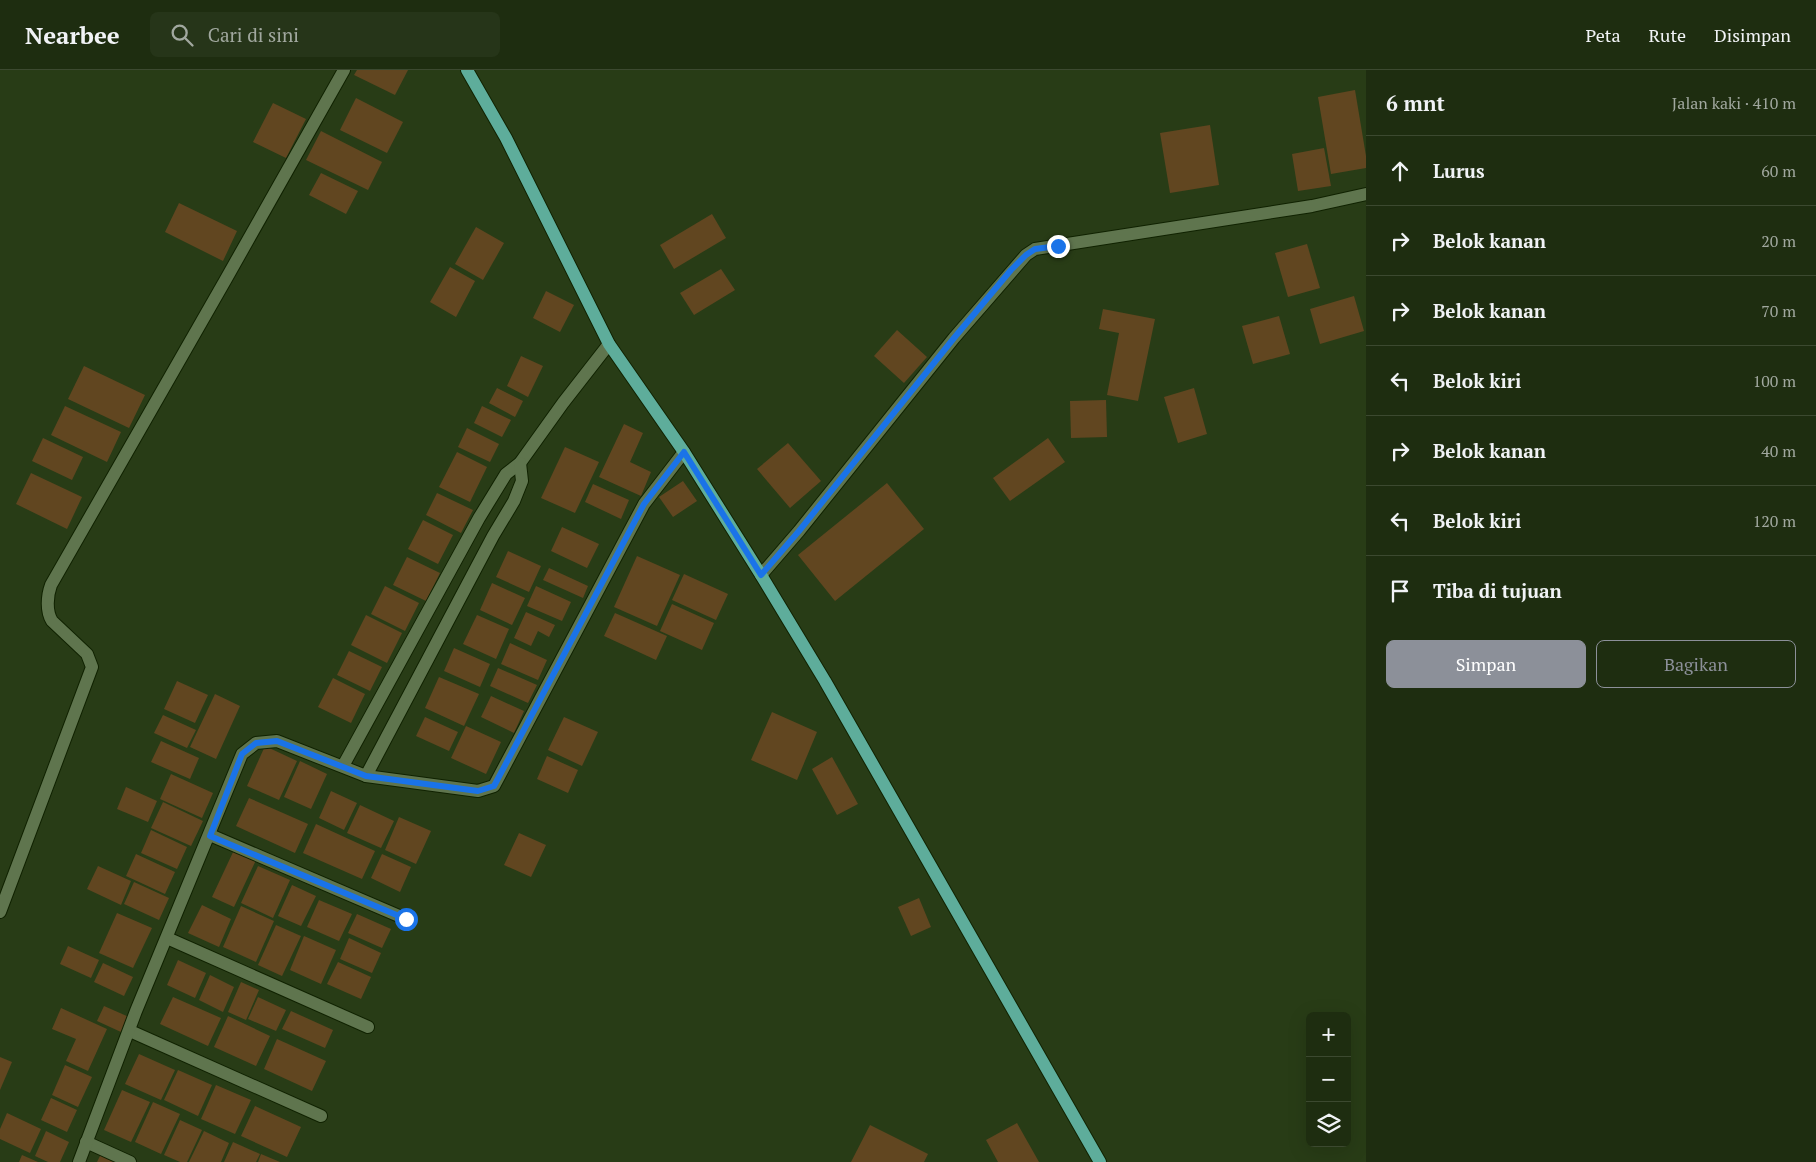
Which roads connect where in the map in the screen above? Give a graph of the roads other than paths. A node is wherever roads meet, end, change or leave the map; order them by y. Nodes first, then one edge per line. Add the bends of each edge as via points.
1 (344, 70) edge
2 (467, 70) edge
3 (1366, 194) edge
4 (610, 344) junction
5 (684, 452) junction
6 (520, 463) junction
7 (761, 575) junction
8 (344, 766) junction
9 (366, 776) junction
10 (210, 836) junction
11 (0, 912) edge
12 (406, 919) dead end
13 (167, 938) junction
14 (368, 1027) dead end
15 (130, 1031) junction
16 (321, 1116) dead end
17 (86, 1142) junction
18 (78, 1162) edge
19 (130, 1162) edge
20 (1100, 1162) edge

1 - 11 street via 50,585 49,616 88,654 92,666
2 - 4 main road via 506,138
3 - 7 street via 1312,206 1035,249 1011,270
4 - 5 main road
4 - 6 street via 562,403
5 - 7 main road
5 - 9 street via 644,504 494,786 478,791
6 - 8 street via 506,474 479,518
6 - 9 street via 522,481 514,501
7 - 20 main road
8 - 9 street
8 - 10 street via 277,741 256,743 242,754
10 - 12 street
10 - 13 street
13 - 14 street
13 - 15 street
15 - 16 street
15 - 17 street
17 - 18 street
17 - 19 street

